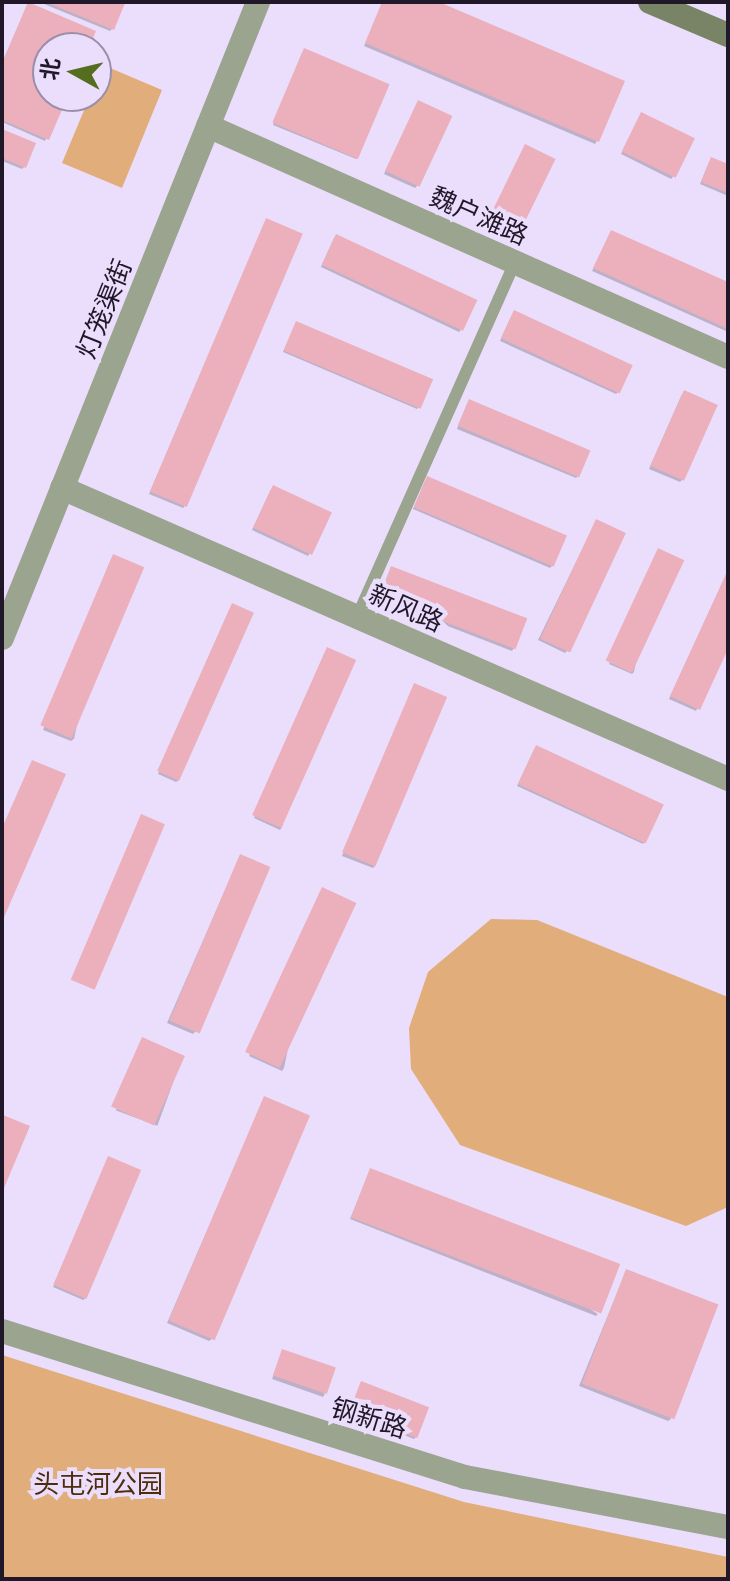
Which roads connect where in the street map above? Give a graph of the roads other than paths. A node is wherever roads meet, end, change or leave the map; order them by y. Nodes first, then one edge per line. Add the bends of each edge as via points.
1 (258, 2) edge
2 (650, 2) edge
3 (728, 35) edge
4 (208, 126) junction
5 (515, 262) junction
6 (728, 357) edge
7 (62, 488) junction
8 (357, 617) junction
9 (2, 638) edge
10 (728, 779) edge
11 (2, 1331) edge
12 (728, 1527) edge

1 - 4 street, 灯笼渠街
2 - 3 street
4 - 5 street, 魏户滩路
4 - 7 street, 灯笼渠街
5 - 6 street, 魏户滩路
5 - 8 lane
7 - 8 street, 新风路
7 - 9 street, 灯笼渠街
8 - 10 street, 新风路
11 - 12 street, 钢新路 via 465,1477

